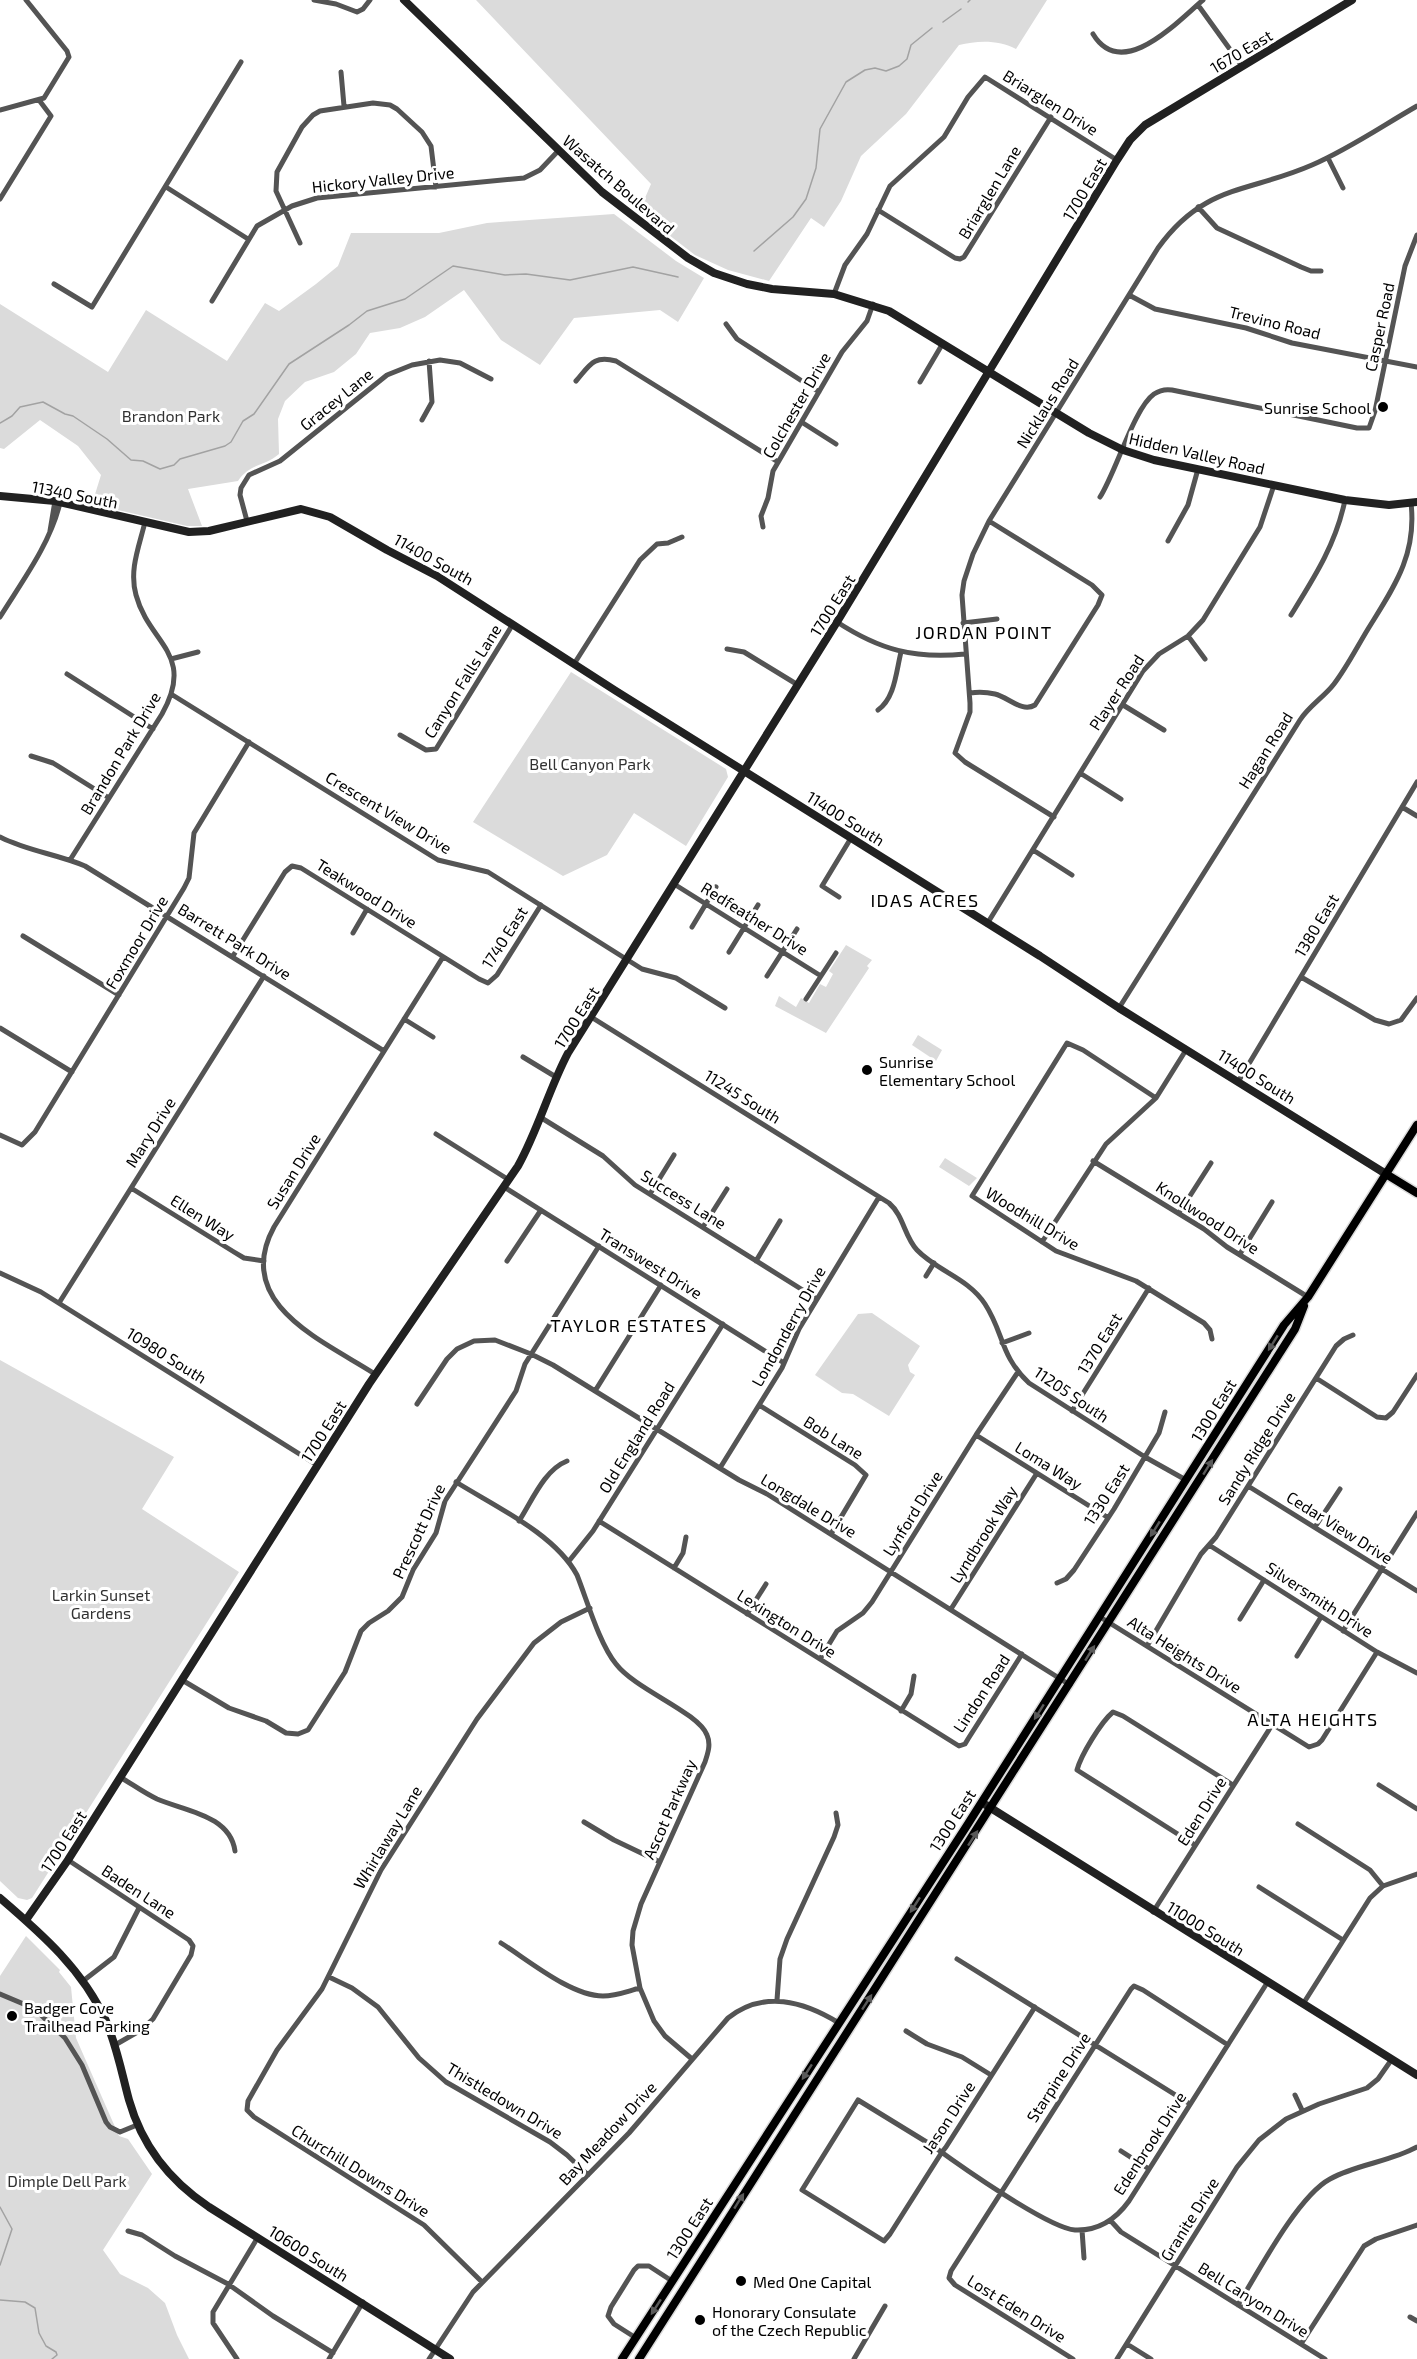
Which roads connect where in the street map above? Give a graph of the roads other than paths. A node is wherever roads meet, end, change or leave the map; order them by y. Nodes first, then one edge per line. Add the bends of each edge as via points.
1 (26, 0) edge
2 (314, 0) edge
3 (370, 0) edge
4 (404, 0) edge
5 (1203, 0) edge
6 (1352, 0) edge
7 (1198, 5) junction
8 (1093, 34) dead end
9 (241, 62) dead end
10 (1242, 66) junction
11 (341, 72) dead end
12 (39, 100) junction
13 (344, 106) junction
14 (1417, 106) edge
15 (0, 110) edge
16 (1051, 117) junction
17 (1145, 125) joint
18 (559, 150) junction
19 (1328, 158) junction
20 (1117, 160) junction
21 (166, 187) junction
22 (436, 187) junction
23 (1343, 188) dead end
24 (0, 199) edge
25 (1198, 207) junction
26 (284, 210) junction
27 (878, 210) junction
28 (1417, 235) edge
29 (248, 239) junction
30 (300, 243) dead end
31 (1322, 271) dead end
32 (54, 284) dead end
33 (834, 294) junction
34 (1129, 295) junction
35 (212, 301) dead end
36 (873, 304) junction
37 (726, 324) dead end
38 (943, 343) junction
39 (429, 361) junction
40 (1385, 361) junction
41 (1417, 367) edge
42 (990, 370) junction
43 (491, 379) dead end
44 (576, 381) dead end
45 (920, 382) dead end
46 (819, 392) junction
47 (1056, 413) junction
48 (422, 420) dead end
49 (802, 423) junction
50 (836, 444) dead end
51 (1123, 450) junction
52 (778, 462) junction
53 (1198, 469) junction
54 (1274, 485) junction
55 (0, 496) edge
56 (1100, 497) dead end
57 (1345, 500) junction
58 (58, 502) junction
59 (1414, 503) edge
60 (248, 521) junction
61 (989, 521) junction
62 (145, 522) junction
63 (763, 527) dead end
64 (682, 537) dead end
65 (1168, 541) dead end
66 (1291, 615) dead end
67 (0, 616) edge
68 (998, 620) dead end
69 (837, 622) junction
70 (963, 623) junction
71 (513, 624) junction
72 (1188, 636) junction
73 (727, 649) dead end
74 (198, 652) dead end
75 (901, 652) junction
76 (965, 654) junction
77 (171, 659) junction
78 (1205, 659) dead end
79 (574, 664) junction
80 (67, 674) dead end
81 (798, 685) junction
82 (970, 693) junction
83 (171, 694) junction
84 (1123, 705) junction
85 (878, 710) dead end
86 (153, 729) junction
87 (1164, 730) dead end
88 (400, 735) dead end
89 (249, 742) junction
90 (31, 756) dead end
91 (744, 770) junction
92 (1080, 773) junction
93 (1417, 782) edge
94 (109, 798) junction
95 (1121, 799) dead end
96 (1402, 807) junction
97 (1417, 816) edge
98 (1054, 817) junction
99 (0, 837) edge
100 (851, 838) junction
101 (1033, 850) junction
102 (70, 860) junction
103 (1071, 875) dead end
104 (674, 884) junction
105 (717, 887) dead end
106 (839, 897) dead end
107 (706, 904) junction
108 (541, 905) junction
109 (758, 905) dead end
110 (367, 909) junction
111 (168, 915) junction
112 (987, 924) junction
113 (692, 927) dead end
114 (744, 928) junction
115 (797, 929) dead end
116 (353, 933) dead end
117 (23, 936) dead end
118 (729, 952) dead end
119 (783, 952) junction
120 (836, 953) dead end
121 (233, 956) junction
122 (443, 957) junction
123 (628, 960) junction
124 (264, 976) junction
125 (767, 976) dead end
126 (821, 976) junction
127 (1301, 976) junction
128 (488, 982) joint
129 (119, 995) junction
130 (1417, 998) edge
131 (806, 999) dead end
132 (724, 1008) dead end
133 (1119, 1008) junction
134 (591, 1017) junction
135 (404, 1019) junction
136 (0, 1028) edge
137 (433, 1037) dead end
138 (1186, 1050) junction
139 (384, 1051) junction
140 (522, 1057) dead end
141 (72, 1072) junction
142 (556, 1077) junction
143 (1238, 1082) junction
144 (1156, 1098) junction
145 (540, 1117) junction
146 (1417, 1125) edge
147 (436, 1134) dead end
148 (0, 1135) edge
149 (674, 1155) dead end
150 (1094, 1161) junction
151 (1211, 1164) dead end
152 (1386, 1174) junction
153 (506, 1184) junction
154 (131, 1188) junction
155 (727, 1188) dead end
156 (1417, 1193) edge
157 (650, 1194) junction
158 (879, 1197) junction
159 (1272, 1202) dead end
160 (541, 1210) junction
161 (1179, 1213) junction
162 (780, 1221) dead end
163 (703, 1227) junction
164 (1042, 1242) junction
165 (599, 1246) junction
166 (1240, 1254) junction
167 (264, 1261) junction
168 (756, 1261) junction
169 (507, 1262) dead end
170 (934, 1263) junction
171 (0, 1273) edge
172 (926, 1276) dead end
173 (661, 1285) junction
174 (1149, 1288) junction
175 (1308, 1297) junction
176 (817, 1299) junction
177 (59, 1303) junction
178 (723, 1324) junction
179 (1029, 1333) dead end
180 (1353, 1335) dead end
181 (1212, 1339) dead end
182 (1002, 1343) junction
183 (531, 1354) junction
184 (784, 1363) junction
185 (1018, 1372) junction
186 (375, 1374) junction
187 (1417, 1375) edge
188 (1316, 1378) junction
189 (595, 1391) junction
190 (417, 1404) dead end
191 (759, 1405) junction
192 (1072, 1411) junction
193 (1165, 1412) dead end
194 (657, 1429) junction
195 (976, 1435) junction
196 (1145, 1457) junction
197 (567, 1461) dead end
198 (317, 1465) junction
199 (720, 1468) junction
200 (1037, 1473) junction
201 (1186, 1480) junction
202 (456, 1482) junction
203 (1248, 1486) junction
204 (1340, 1489) dead end
205 (1417, 1513) edge
206 (1107, 1517) junction
207 (519, 1521) junction
208 (599, 1521) junction
209 (1315, 1527) junction
210 (831, 1534) junction
211 (686, 1537) dead end
212 (1209, 1545) junction
213 (569, 1561) junction
214 (674, 1568) junction
215 (1381, 1569) junction
216 (891, 1572) junction
217 (1264, 1580) junction
218 (1058, 1583) dead end
219 (766, 1584) dead end
220 (1417, 1591) edge
221 (590, 1608) junction
222 (951, 1610) junction
223 (747, 1614) junction
224 (1100, 1617) junction
225 (1321, 1617) junction
226 (1240, 1619) dead end
227 (1109, 1623) junction
228 (1342, 1631) junction
229 (1147, 1646) junction
230 (1377, 1653) junction
231 (1022, 1654) junction
232 (1297, 1656) dead end
233 (820, 1659) junction
234 (1417, 1673) edge
235 (914, 1676) dead end
236 (1060, 1679) junction
237 (182, 1680) junction
238 (1070, 1685) junction
239 (901, 1711) junction
240 (1272, 1725) junction
241 (962, 1746) joint
242 (120, 1777) junction
243 (1233, 1785) junction
244 (1379, 1785) dead end
245 (981, 1803) junction
246 (991, 1809) junction
247 (1417, 1809) edge
248 (836, 1814) dead end
249 (584, 1822) dead end
250 (1299, 1824) dead end
251 (1195, 1845) junction
252 (235, 1851) dead end
253 (68, 1860) junction
254 (660, 1862) junction
255 (1417, 1874) edge
256 (1383, 1886) junction
257 (1259, 1887) dead end
258 (0, 1898) edge
259 (140, 1908) junction
260 (1153, 1912) junction
261 (26, 1920) junction
262 (1343, 1940) junction
263 (501, 1943) dead end
264 (957, 1959) dead end
265 (329, 1977) junction
266 (83, 1981) junction
267 (1267, 1983) junction
268 (640, 1988) junction
269 (0, 1994) edge
270 (777, 2000) junction
271 (1303, 2004) junction
272 (1035, 2007) junction
273 (839, 2023) junction
274 (906, 2031) dead end
275 (1095, 2044) junction
276 (115, 2045) junction
277 (1228, 2045) junction
278 (692, 2059) junction
279 (1392, 2059) junction
280 (991, 2075) junction
281 (1417, 2075) edge
282 (815, 2083) junction
283 (1295, 2095) dead end
284 (1190, 2104) junction
285 (247, 2110) joint
286 (1302, 2110) junction
287 (137, 2125) junction
288 (1417, 2147) edge
289 (1121, 2151) dead end
290 (942, 2152) junction
291 (1149, 2169) junction
292 (588, 2175) junction
293 (1001, 2191) junction
294 (1110, 2220) junction
295 (1417, 2225) edge
296 (1082, 2229) junction
297 (128, 2231) dead end
298 (258, 2237) junction
299 (1084, 2258) dead end
300 (1175, 2266) junction
301 (949, 2278) joint
302 (672, 2281) junction
303 (482, 2282) junction
304 (228, 2284) junction
305 (363, 2302) junction
306 (1238, 2305) junction
307 (885, 2306) dead end
308 (1410, 2317) dead end
309 (1417, 2321) edge
310 (636, 2338) junction
311 (1127, 2344) junction
312 (1301, 2344) junction
313 (435, 2349) junction
314 (333, 2353) junction
315 (237, 2359) edge
316 (329, 2359) edge
317 (429, 2359) edge
318 (450, 2359) edge
319 (622, 2359) edge
320 (639, 2359) edge
321 (854, 2359) edge
322 (1073, 2359) edge
323 (1117, 2359) edge
324 (1151, 2359) edge
325 (1325, 2359) edge

1 - 12 street via 69,57 49,93
2 - 3 street via 357,12
4 - 18 main road, Wasatch Boulevard
5 - 7 street
6 - 10 main road, 1670 East
7 - 8 street via 1158,38 1130,51 1108,50
7 - 10 street
9 - 21 street
10 - 17 main road, 1670 East
11 - 13 street
12 - 15 street
12 - 24 street via 51,116
13 - 22 street via 390,105 404,114 431,146
13 - 26 street via 313,115 280,163 275,182
14 - 19 street, Nicklaus Road
16 - 20 street, Briarglen Drive
16 - 27 street, Briarglen Drive via 985,77 944,137 890,186
16 - 27 street, Briarglen Lane via 964,257 948,254
17 - 20 main road, 1700 East
18 - 22 street, Hickory Valley Drive via 540,170 524,178
18 - 33 main road, Wasatch Boulevard via 616,203 703,267 759,287
19 - 23 street
19 - 25 street, Nicklaus Road via 1226,193
20 - 42 main road, 1700 East
21 - 29 street
21 - 32 street via 92,307
22 - 26 street, Hickory Valley Drive via 317,198
25 - 31 street via 1211,224 1224,232 1311,271
25 - 34 street, Nicklaus Road via 1165,239
26 - 29 street, Hickory Valley Drive via 264,220
26 - 30 street
27 - 33 street, Briarglen Drive via 845,265
28 - 40 street, Casper Road via 1405,266
29 - 35 street, Hickory Valley Drive
33 - 36 main road, Wasatch Boulevard
34 - 40 street, Trevino Road via 1155,309
34 - 47 street, Nicklaus Road
36 - 38 main road, Wasatch Boulevard
36 - 46 street, Colchester Drive via 867,321 842,352
37 - 46 street via 737,339
38 - 42 main road, Wasatch Boulevard
38 - 45 street
39 - 43 street, Gracey Lane via 460,363
39 - 48 street via 432,402
39 - 60 street, Gracey Lane via 387,375 280,461 249,476 240,495
40 - 41 street, Trevino Road
40 - 51 street, Casper Road via 1369,428 1166,389 1156,392 1148,401
42 - 47 main road, Hidden Valley Road
42 - 69 main road, 1700 East
44 - 52 street via 593,361 616,361
46 - 49 street, Colchester Drive
47 - 51 main road, Hidden Valley Road
47 - 61 street, Nicklaus Road
49 - 50 street
49 - 52 street, Colchester Drive
51 - 53 main road, Hidden Valley Road
51 - 56 street
52 - 63 street, Colchester Drive via 761,516
53 - 54 main road, Hidden Valley Road
53 - 65 street via 1188,505
54 - 57 main road, Hidden Valley Road
54 - 72 street, Player Road via 1252,540 1203,620
55 - 58 main road, 11340 South
57 - 59 main road, Hidden Valley Road via 1367,504
57 - 66 street via 1327,557
58 - 62 main road, 11340 South
58 - 67 street via 56,522
59 - 133 street, Hagan Road via 1411,548 1399,580 1335,682 1303,714
60 - 62 main road, 11340 South via 199,532
60 - 71 main road, 11400 South via 301,509 321,513 437,576
61 - 70 street, Nicklaus Road via 964,581
61 - 82 street via 1102,595 1035,705 1023,708 997,694
62 - 77 street, Brandon Park Drive via 134,565 136,595
64 - 79 street via 657,544 640,560
68 - 70 street
69 - 75 street via 873,643
69 - 81 main road, 1700 East
70 - 76 street, Nicklaus Road
71 - 79 main road, 11400 South
71 - 88 street, Canyon Falls Lane via 436,749 426,750
72 - 78 street
72 - 84 street, Player Road via 1150,662
73 - 81 street via 744,652
74 - 77 street
75 - 76 street via 927,656
75 - 85 street via 891,696
76 - 82 street, Nicklaus Road
77 - 83 street, Brandon Park Drive
79 - 91 main road, 11400 South
80 - 86 street
81 - 91 main road, 1700 East
82 - 98 street, Nicklaus Road via 970,712 955,753
83 - 86 street, Brandon Park Drive
83 - 89 street, Crescent View Drive
84 - 87 street
84 - 92 street, Player Road
86 - 94 street, Brandon Park Drive
89 - 108 street, Crescent View Drive via 438,860 488,872
89 - 111 street, Foxmoor Drive via 199,823 191,844 189,878
90 - 94 street via 53,763
91 - 100 main road, 11400 South
91 - 104 main road, 1700 East
92 - 95 street
92 - 98 street, Player Road
93 - 96 street, 1380 East
94 - 102 street, Brandon Park Drive
96 - 97 street
96 - 127 street, 1380 East
98 - 101 street, Player Road
99 - 102 street, Barrett Park Drive
100 - 106 street via 822,886
100 - 112 main road, 11400 South
101 - 103 street
101 - 112 street, Player Road
102 - 111 street, Barrett Park Drive
104 - 107 street, Redfeather Drive
104 - 123 main road, 1700 East
105 - 107 street
107 - 113 street
107 - 114 street, Redfeather Drive
108 - 123 street, Crescent View Drive
108 - 128 street, 1740 East via 497,975
109 - 114 street
110 - 116 street
110 - 121 street, Teakwood Drive via 292,866
110 - 122 street, Teakwood Drive
111 - 121 street, Barrett Park Drive
111 - 129 street, Foxmoor Drive
112 - 133 main road, 11400 South
114 - 118 street
114 - 119 street, Redfeather Drive
115 - 119 street
117 - 129 street
119 - 125 street
119 - 126 street, Redfeather Drive
120 - 126 street
121 - 124 street, Barrett Park Drive
122 - 128 street, Teakwood Drive
122 - 135 street, Susan Drive
123 - 132 street, Crescent View Drive via 642,969 676,978
123 - 134 main road, 1700 East
124 - 139 street, Barrett Park Drive
124 - 154 street, Mary Drive
126 - 131 street
127 - 130 street via 1375,1020 1389,1024 1406,1015
127 - 143 street, 1380 East
129 - 141 street, Foxmoor Drive
133 - 138 main road, 11400 South
134 - 142 main road, 1700 East
134 - 158 street, 11245 South
135 - 137 street
135 - 139 street, Susan Drive
136 - 141 street
138 - 143 main road, 11400 South
138 - 144 street
139 - 167 street, Susan Drive via 274,1227
140 - 142 street
141 - 148 street, Foxmoor Drive via 35,1132 22,1145
142 - 145 main road, 1700 East
143 - 152 main road, 11400 South
144 - 150 street via 1112,1137
144 - 164 street, Woodhill Drive via 1067,1043 972,1196
145 - 153 main road, 1700 East
145 - 157 street, Success Lane via 603,1156
146 - 152 main road, 1300 East
147 - 153 street, Transwest Drive
149 - 157 street
150 - 161 street, Knollwood Drive
150 - 164 street
151 - 161 street
152 - 156 main road, 11400 South
152 - 175 main road, 1300 East
153 - 160 street, Transwest Drive
153 - 186 main road, 1700 East
154 - 167 street, Ellen Way via 234,1252
154 - 177 street, Mary Drive
155 - 163 street
157 - 163 street, Success Lane
158 - 170 street, 11205 South via 899,1214 914,1247
158 - 176 street, Londonderry Drive
159 - 166 street
160 - 165 street, Transwest Drive
160 - 169 street
161 - 166 street, Knollwood Drive
162 - 168 street
163 - 168 street, Success Lane
164 - 174 street, Woodhill Drive via 1065,1256 1127,1276
165 - 173 street, Transwest Drive
165 - 183 street, Prescott Drive
166 - 175 street, Knollwood Drive
167 - 186 street, Susan Drive via 269,1290 281,1311
168 - 176 street, Success Lane
170 - 172 street
170 - 182 street, 11205 South via 978,1294
171 - 177 street, 10980 South
173 - 178 street, Transwest Drive
173 - 189 street
174 - 181 street, Woodhill Drive via 1204,1323
174 - 192 street, 1370 East
175 -> 201 main road, 1300 East via 1284,1325
227 -> 175 main road, 1300 East via 1295,1329
176 - 184 street, Londonderry Drive
177 - 198 street, 10980 South
178 - 184 street, Transwest Drive
178 - 194 street, Old England Road
179 - 182 street
180 - 188 street, Sandy Ridge Drive via 1336,1347
182 - 185 street, 11205 South
183 - 189 street, Longdale Drive
183 - 190 street, Longdale Drive via 495,1340 465,1344 447,1359
183 - 202 street, Prescott Drive via 516,1391
184 - 191 street, Londonderry Drive
185 - 192 street, 11205 South
185 - 195 street, Lynford Drive
186 - 198 main road, 1700 East
187 - 188 street via 1386,1418 1377,1417
188 - 203 street, Sandy Ridge Drive
189 - 194 street, Longdale Drive
191 - 199 street, Londonderry Drive
191 - 210 street, Bob Lane via 866,1475
192 - 196 street, 11205 South
193 - 196 street, 1330 East via 1159,1433
194 - 199 street, Longdale Drive
194 - 208 street, Old England Road
195 - 200 street, Loma Way
195 - 216 street, Lynford Drive
196 - 201 street, 11205 South
196 - 206 street, 1330 East
197 - 207 street via 549,1474
198 - 237 main road, 1700 East
199 - 210 street, Longdale Drive
200 - 206 street, Loma Way
200 - 222 street, Lyndbrook Way
201 -> 224 main road, 1300 East
202 - 207 street, Ascot Parkway
202 - 237 street, Prescott Drive via 441,1508 432,1541 413,1570 402,1597 362,1631 345,1672 308,1730 286,1733 218,1702
203 - 209 street, Cedar View Drive
203 - 212 street, Sandy Ridge Drive
204 - 209 street
205 - 215 street
206 - 218 street, 1330 East via 1074,1570
207 - 213 street, Ascot Parkway
208 - 213 street, Old England Road
208 - 214 street, Lexington Drive
209 - 215 street, Cedar View Drive
210 - 216 street, Longdale Drive
211 - 214 street
212 - 217 street, Silversmith Drive
212 - 229 street, Sandy Ridge Drive
213 - 221 street, Ascot Parkway
214 - 223 street, Lexington Drive
215 - 220 street, Cedar View Drive
215 - 228 street
216 - 222 street, Longdale Drive
216 - 233 street, Lynford Drive via 868,1608 837,1631
217 - 225 street, Silversmith Drive
217 - 226 street
219 - 223 street
221 - 254 street, Ascot Parkway via 621,1671 694,1719 708,1735 705,1762
221 - 265 street, Whirlaway Lane via 561,1622 534,1643 477,1719 381,1870
222 - 231 street, Longdale Drive
223 - 233 street, Lexington Drive
224 - 227 street, Alta Heights Drive
224 - 236 main road, 1300 East
225 - 228 street, Silversmith Drive
225 - 232 street
227 - 229 street, Alta Heights Drive
238 -> 227 main road, 1300 East
228 - 230 street, Silversmith Drive
229 - 240 street, Alta Heights Drive
230 - 234 street, Silversmith Drive
230 - 240 street, Alta Heights Drive via 1318,1744 1309,1747
231 - 236 street, Longdale Drive
231 - 241 street, Lindon Road
233 - 239 street, Lexington Drive
235 - 239 street via 911,1694
236 - 238 street, Longdale Drive
236 -> 245 main road, 1300 East
237 - 242 main road, 1700 East
238 - 246 main road, 1300 East
239 - 241 street, Lexington Drive
240 - 243 street, Eden Drive
242 - 252 street via 158,1799 216,1823 229,1834
242 - 253 main road, 1700 East
243 - 251 street, Eden Drive
243 - 251 street via 1113,1713 1081,1760 1077,1770
244 - 247 street
245 - 246 main road, 11000 South
245 -> 273 main road, 1300 East
246 - 260 main road, 11000 South
282 -> 246 main road, 1300 East
248 - 270 street via 834,1837 780,1959
249 - 254 street
250 - 256 street via 1370,1870
251 - 260 street, Eden Drive
253 - 259 street, Baden Lane
253 - 261 main road, 1700 East
254 - 268 street, Ascot Parkway via 633,1930 633,1960
255 - 256 street
256 - 262 street via 1370,1898
257 - 262 street
258 - 261 main road, 10600 South
259 - 266 street via 114,1957
259 - 276 street, Baden Lane via 193,1946 153,2019
260 - 267 main road, 11000 South
261 - 266 main road, 10600 South
262 - 271 street
263 - 268 street via 588,1994 603,1996
264 - 272 street
265 - 285 street, Whirlaway Lane via 277,2050 253,2090
265 - 292 street, Thistledown Drive via 378,2007 419,2058 446,2082 550,2142
266 - 276 main road, 10600 South
267 - 271 main road, 11000 South
267 - 277 street, Edenbrook Drive
268 - 278 street, Ascot Parkway via 654,2021
269 - 287 street via 26,2005 65,2038 110,2127 120,2132
270 - 273 street, Bay Meadow Drive via 812,2008
270 - 278 street, Bay Meadow Drive via 736,2011
271 - 279 main road, 11000 South
272 - 275 street
272 - 280 street, Jason Drive
273 - 282 main road via 842,2032
273 -> 302 main road, 1300 East
274 - 280 street
275 - 277 street, Starpine Drive via 1134,1986
275 - 284 street
275 - 293 street, Starpine Drive
276 - 287 main road, 10600 South
277 - 284 street, Edenbrook Drive
278 - 292 street, Bay Meadow Drive
279 - 281 main road, 11000 South
279 - 286 street, Granite Drive via 1367,2088
280 - 290 street, Jason Drive
320 -> 282 main road, 1300 East
283 - 286 street
284 - 291 street, Edenbrook Drive
285 - 303 street, Churchill Downs Drive via 263,2124 424,2225
286 - 300 street, Granite Drive via 1272,2129 1247,2153
287 - 298 main road, 10600 South via 172,2178 197,2200
288 - 306 street via 1340,2174 1317,2187 1300,2206
289 - 291 street
290 - 290 street, Jason Drive via 884,2241 802,2190 858,2100
290 - 293 street
291 - 294 street, Edenbrook Drive via 1124,2208
292 - 303 street, Bay Meadow Drive
293 - 296 street via 1057,2225
293 - 301 street, Starpine Drive
294 - 296 street, Edenbrook Drive via 1092,2229
294 - 300 street, Bell Canyon Drive via 1121,2232
295 - 312 street via 1364,2246
296 - 299 street
297 - 304 street via 142,2235
298 - 304 street
298 - 305 main road, 10600 South
300 - 306 street, Bell Canyon Drive
300 - 311 street, Granite Drive
301 - 322 street, Lost Eden Drive
302 -> 310 main road, 1300 East
302 - 310 street via 649,2266 638,2266 611,2307 610,2321
303 - 313 street, Bay Meadow Drive
304 - 314 street
304 - 315 street via 213,2316
305 - 313 main road, 10600 South
305 - 314 street
306 - 312 street, Bell Canyon Drive
307 - 321 street
308 - 309 street
310 - 319 main road, 1300 East
311 - 323 street, Granite Drive
311 - 324 street
312 - 325 street, Bell Canyon Drive
313 - 317 street, Bay Meadow Drive
313 - 318 main road, 10600 South
314 - 316 street

